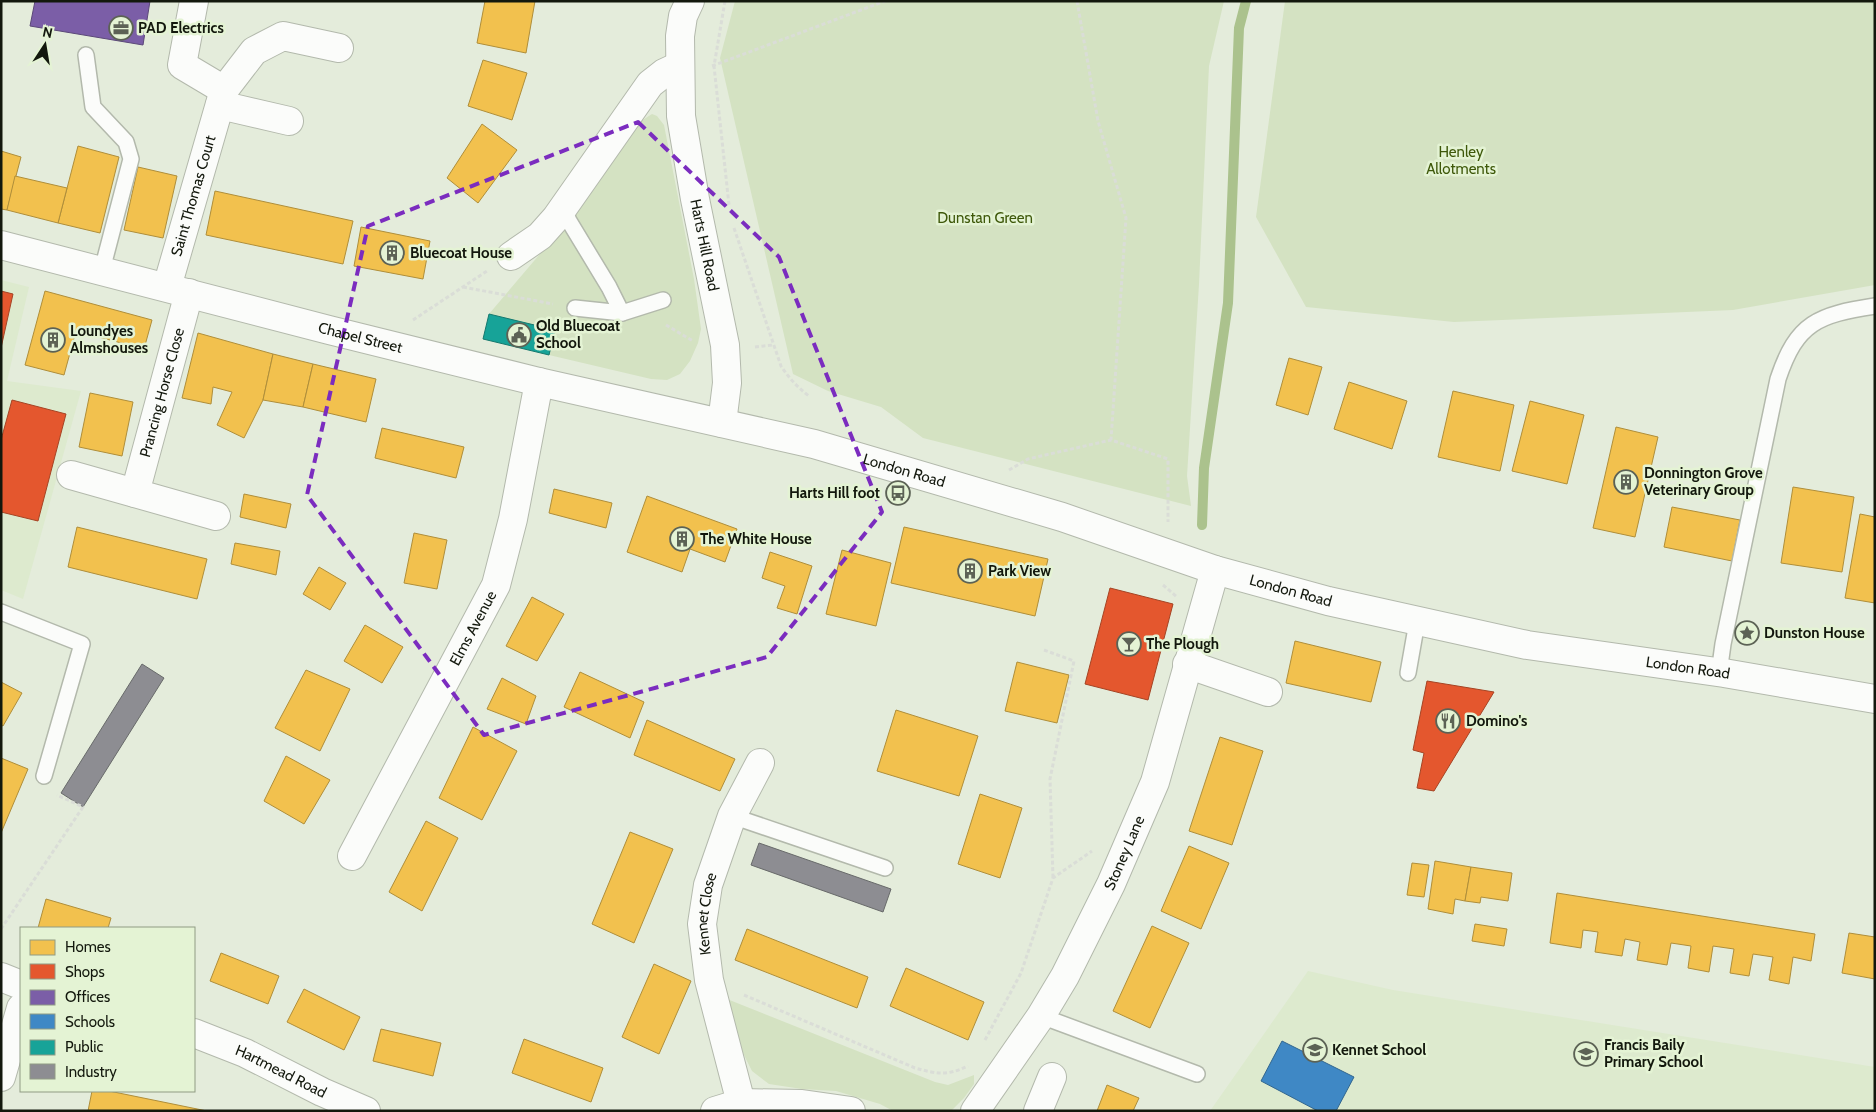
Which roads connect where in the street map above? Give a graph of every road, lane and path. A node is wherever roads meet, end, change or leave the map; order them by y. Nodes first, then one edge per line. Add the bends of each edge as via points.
1 (194, 1) edge
2 (690, 1) edge
3 (725, 1) edge
4 (885, 1) edge
5 (1077, 1) edge
6 (339, 48) dead end
7 (86, 54) dead end
8 (679, 66) junction
9 (714, 66) junction
10 (222, 98) junction
11 (289, 122) dead end
12 (564, 207) junction
13 (730, 210) dead end
14 (731, 219) dead end
15 (1, 245) edge
16 (511, 256) joint
17 (102, 270) junction
18 (463, 287) junction
19 (178, 290) junction
20 (663, 300) dead end
21 (1875, 306) edge
22 (642, 307) junction
23 (575, 308) joint
24 (622, 313) junction
25 (695, 342) dead end
26 (773, 344) junction
27 (402, 347) junction
28 (755, 347) dead end
29 (539, 382) junction
30 (809, 396) dead end
31 (722, 423) junction
32 (1111, 440) junction
33 (1004, 473) dead end
34 (71, 476) dead end
35 (135, 493) junction
36 (216, 516) dead end
37 (1168, 523) dead end
38 (1215, 570) junction
39 (1, 612) edge
40 (1417, 622) junction
41 (1044, 650) dead end
42 (1187, 664) junction
43 (1408, 673) dead end
44 (1720, 673) junction
45 (1268, 692) dead end
46 (1875, 699) edge
47 (760, 762) dead end
48 (44, 776) joint
49 (732, 816) junction
50 (1096, 849) dead end
51 (352, 856) dead end
52 (885, 868) dead end
53 (1053, 878) junction
54 (1, 928) edge
55 (1, 977) edge
56 (709, 980) junction
57 (20, 984) edge
58 (20, 1011) edge
59 (1041, 1016) junction
60 (195, 1033) edge
61 (981, 1047) dead end
62 (972, 1064) dead end
63 (1198, 1074) dead end
64 (1, 1077) edge
65 (1052, 1077) dead end
66 (741, 1103) junction
67 (366, 1111) edge
68 (715, 1111) edge
69 (852, 1111) edge
70 (975, 1111) edge
71 (1038, 1111) edge

1 - 10 street via 182,65
2 - 8 street, Harts Hill Road via 683,16
3 - 9 path
4 - 9 path
5 - 32 path via 1098,121 1126,218
6 - 10 street, Saint Thomas Court via 283,36 254,51
7 - 17 lane via 93,107 126,142 131,159
8 - 9 path
8 - 12 street via 650,84
8 - 31 street, Harts Hill Road via 681,116 725,344 727,383
9 - 13 path
10 - 11 street
10 - 19 street, Saint Thomas Court
12 - 16 street via 540,236
12 - 24 lane via 568,221
14 - 26 path
15 - 17 street, Chapel Street
16 - 18 path
17 - 19 street, Chapel Street
18 - 23 path
18 - 27 path via 408,324
19 - 27 street, Chapel Street
19 - 35 street, Prancing Horse Close
20 - 22 lane
21 - 44 lane via 1823,317 1796,339 1785,356 1725,635
22 - 24 lane
22 - 25 path via 657,320
23 - 24 lane
26 - 28 path
26 - 30 path via 789,379
27 - 29 street, Chapel Street
29 - 31 street, Chapel Street
29 - 51 street, Elms Avenue via 496,585
31 - 38 street, London Road via 814,444 1062,516
32 - 33 path via 1028,458
32 - 37 path via 1168,459
34 - 35 street
35 - 36 street
38 - 40 street, London Road
38 - 42 street, Stoney Lane
39 - 48 lane via 82,644
40 - 43 lane
40 - 44 street, London Road via 1527,645
41 - 53 path via 1074,661 1050,779
42 - 45 street
42 - 59 street, Stoney Lane via 1155,782 1111,884
44 - 46 street, London Road
47 - 49 street, Kennet Close
48 - 54 path via 58,795 83,807
49 - 52 lane
49 - 56 street, Kennet Close via 708,885 702,924
50 - 53 path
53 - 61 path via 1021,973
55 - 57 street
56 - 62 path via 915,1068 936,1074 954,1073
56 - 66 street, Kennet Close
58 - 64 street
59 - 63 lane
59 - 70 street, Stoney Lane
60 - 67 street, Hartmead Road via 245,1053
65 - 71 street
66 - 68 street
66 - 69 street via 802,1104

